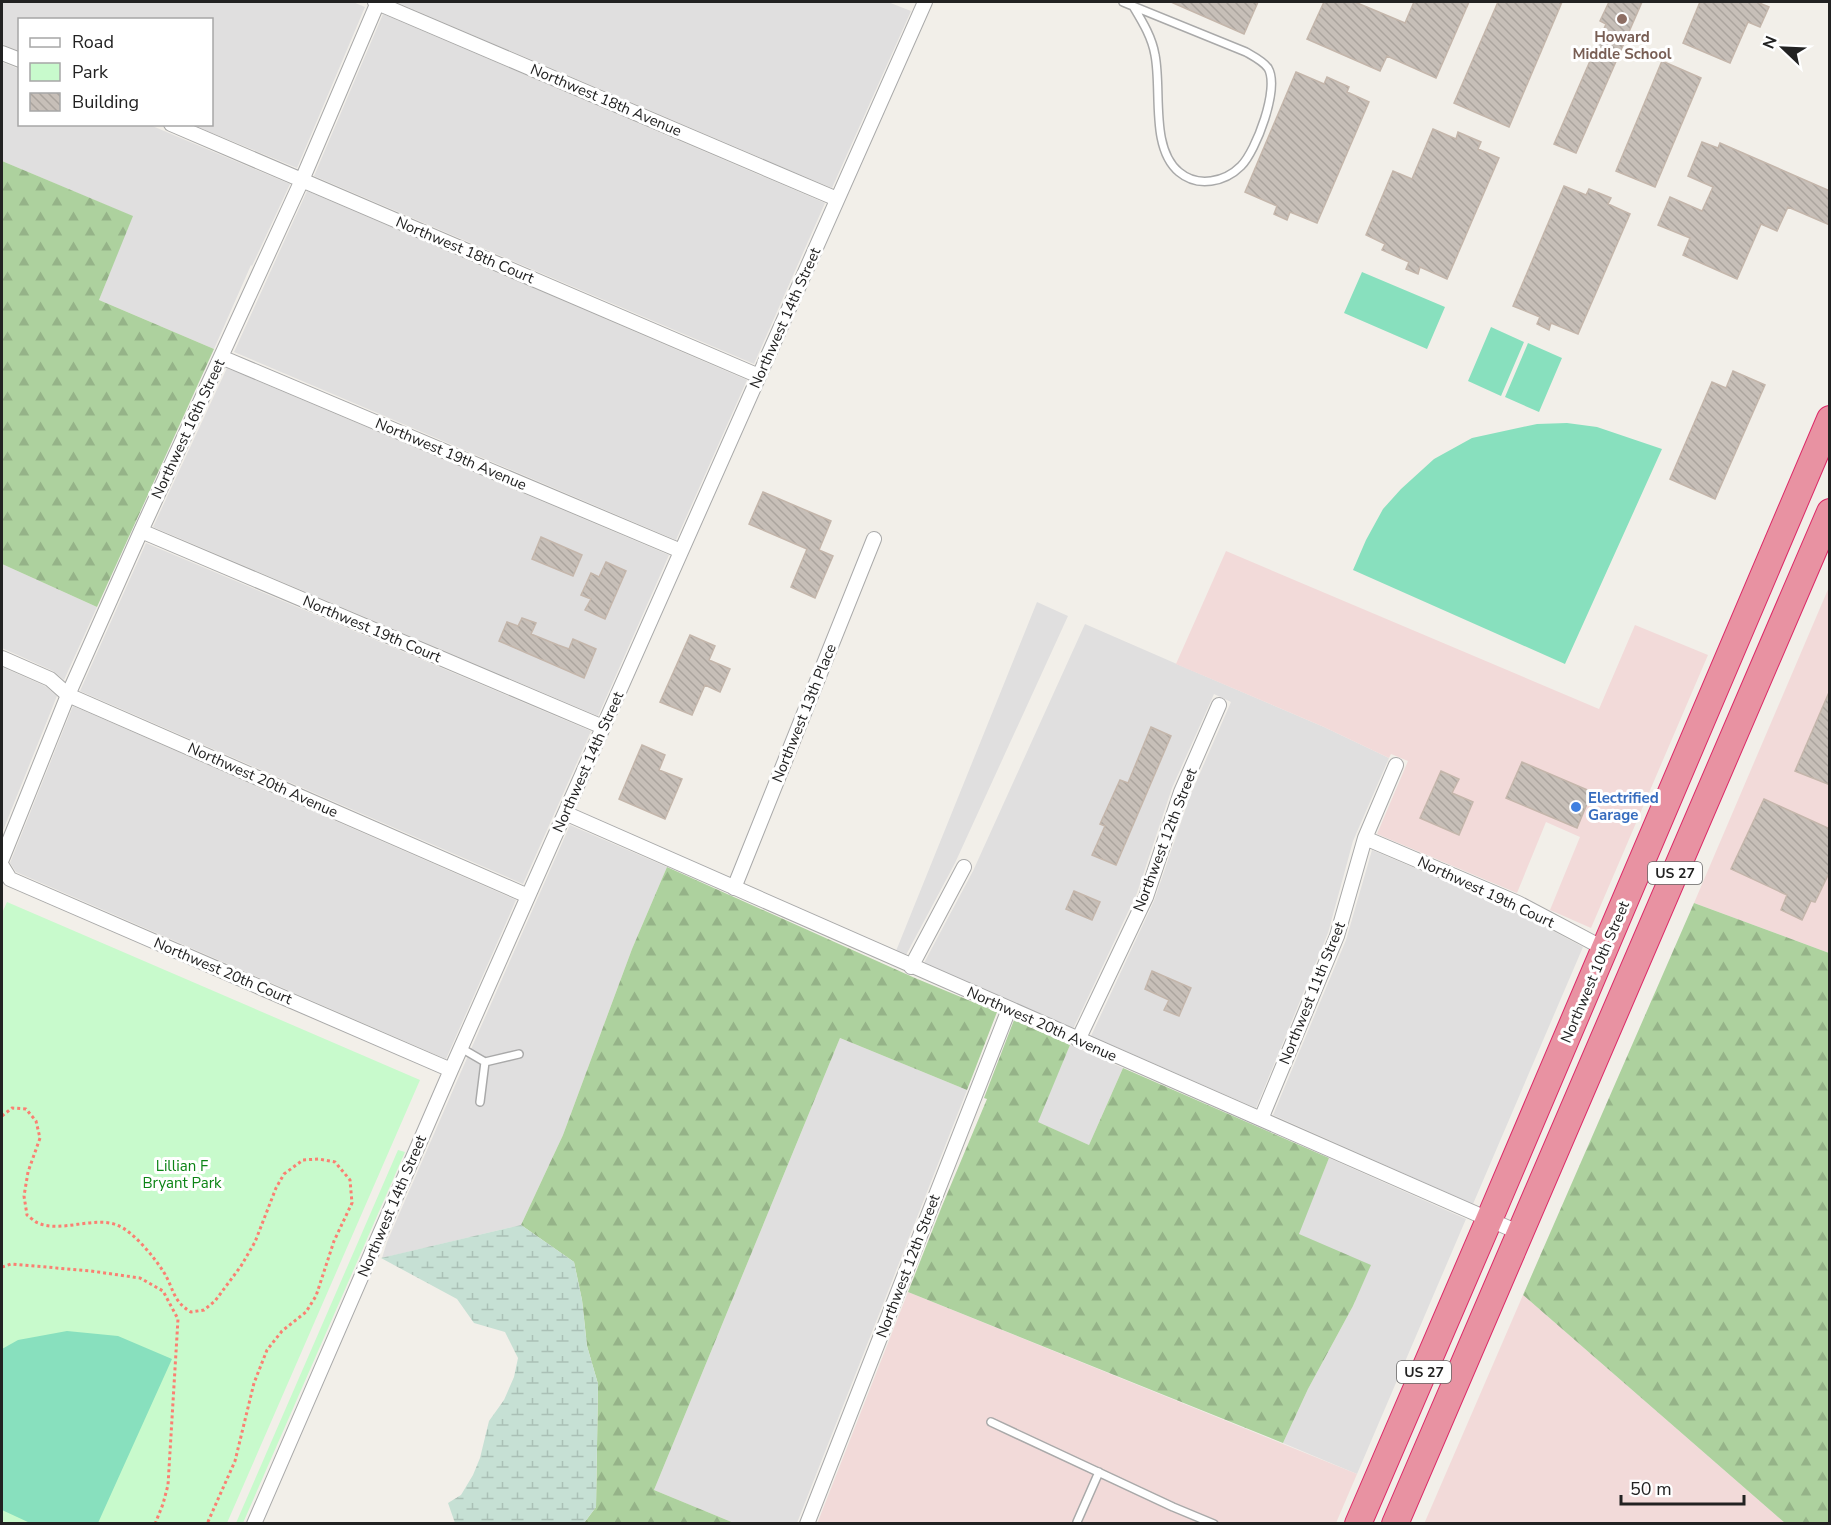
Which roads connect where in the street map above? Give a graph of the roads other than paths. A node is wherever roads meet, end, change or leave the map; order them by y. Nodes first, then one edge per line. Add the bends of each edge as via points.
1 (377, 2) edge
2 (1123, 2) edge
3 (919, 3) edge
4 (1132, 6) junction
5 (2, 53) edge
6 (18, 59) edge
7 (176, 126) edge
8 (302, 180) junction
9 (837, 200) junction
10 (221, 357) junction
11 (759, 376) junction
12 (1829, 421) edge
13 (1830, 512) edge
14 (141, 531) junction
15 (874, 539) dead end
16 (681, 552) junction
17 (2, 658) edge
18 (68, 695) junction
19 (1219, 705) dead end
20 (603, 727) junction
21 (1396, 765) dead end
22 (565, 813) junction
23 (1365, 838) junction
24 (2, 859) edge
25 (1641, 865) junction
26 (2, 866) edge
27 (964, 867) dead end
28 (1672, 878) junction
29 (734, 888) junction
30 (528, 896) junction
31 (1605, 950) junction
32 (911, 966) junction
33 (1009, 1009) junction
34 (1078, 1040) junction
35 (461, 1048) junction
36 (519, 1054) dead end
37 (485, 1062) junction
38 (451, 1070) junction
39 (480, 1102) dead end
40 (1261, 1119) junction
41 (1490, 1220) junction
42 (1520, 1233) junction
43 (991, 1422) dead end
44 (1099, 1472) junction
45 (1077, 1522) edge
46 (254, 1524) edge
47 (807, 1524) edge
48 (1214, 1524) edge
49 (1358, 1524) edge
50 (1395, 1524) edge

1 - 8 street, Northwest 16th Street
1 - 9 street, Northwest 18th Avenue
2 - 4 lane
3 - 9 street, Northwest 14th Street
4 - 4 lane via 1155,53 1160,131 1169,161 1190,179 1203,182 1229,176 1250,153 1269,107 1272,92 1268,69 1246,52
5 - 6 street
7 - 8 street, Northwest 18th Court
8 - 10 street, Northwest 16th Street
8 - 11 street, Northwest 18th Court
9 - 11 street, Northwest 14th Street
10 - 14 street, Northwest 16th Street
10 - 16 street, Northwest 19th Avenue
11 - 16 street, Northwest 14th Street
12 - 25 highway, Northwest 10th Street / US 27
13 - 28 highway, US 27
14 - 18 street, Northwest 16th Street
14 - 20 street, Northwest 19th Court
15 - 29 street, Northwest 13th Place
16 - 20 street, Northwest 14th Street
17 - 18 street, Northwest 20th Avenue via 50,679
18 - 24 street, Northwest 16th Street
18 - 30 street, Northwest 20th Avenue
19 - 34 street, Northwest 12th Street via 1181,792 1146,897
20 - 22 street, Northwest 14th Street
21 - 23 street, Northwest 11th Street
22 - 29 street, Northwest 20th Avenue
22 - 30 street, Northwest 14th Street
23 - 31 street, Northwest 19th Court via 1518,903
23 - 40 street, Northwest 11th Street via 1337,936
25 - 28 highway
25 - 31 highway, Northwest 10th Street / US 27
26 - 38 street, Northwest 20th Court via 10,879
27 - 32 street
28 - 42 highway, US 27
29 - 32 street, Northwest 20th Avenue
30 - 35 street, Northwest 14th Street
31 - 41 highway, Northwest 10th Street / US 27
32 - 33 street, Northwest 20th Avenue
33 - 34 street, Northwest 20th Avenue
33 - 47 street, Northwest 12th Street
34 - 40 street, Northwest 20th Avenue
35 - 37 lane
35 - 38 street, Northwest 14th Street
36 - 37 lane
37 - 39 lane
38 - 46 street, Northwest 14th Street
40 - 41 street, Northwest 20th Avenue
41 - 42 street, Northwest 20th Avenue
41 - 49 highway, Northwest 10th Street / US 27
42 - 50 highway, US 27
43 - 44 lane
44 - 45 lane
44 - 48 lane

